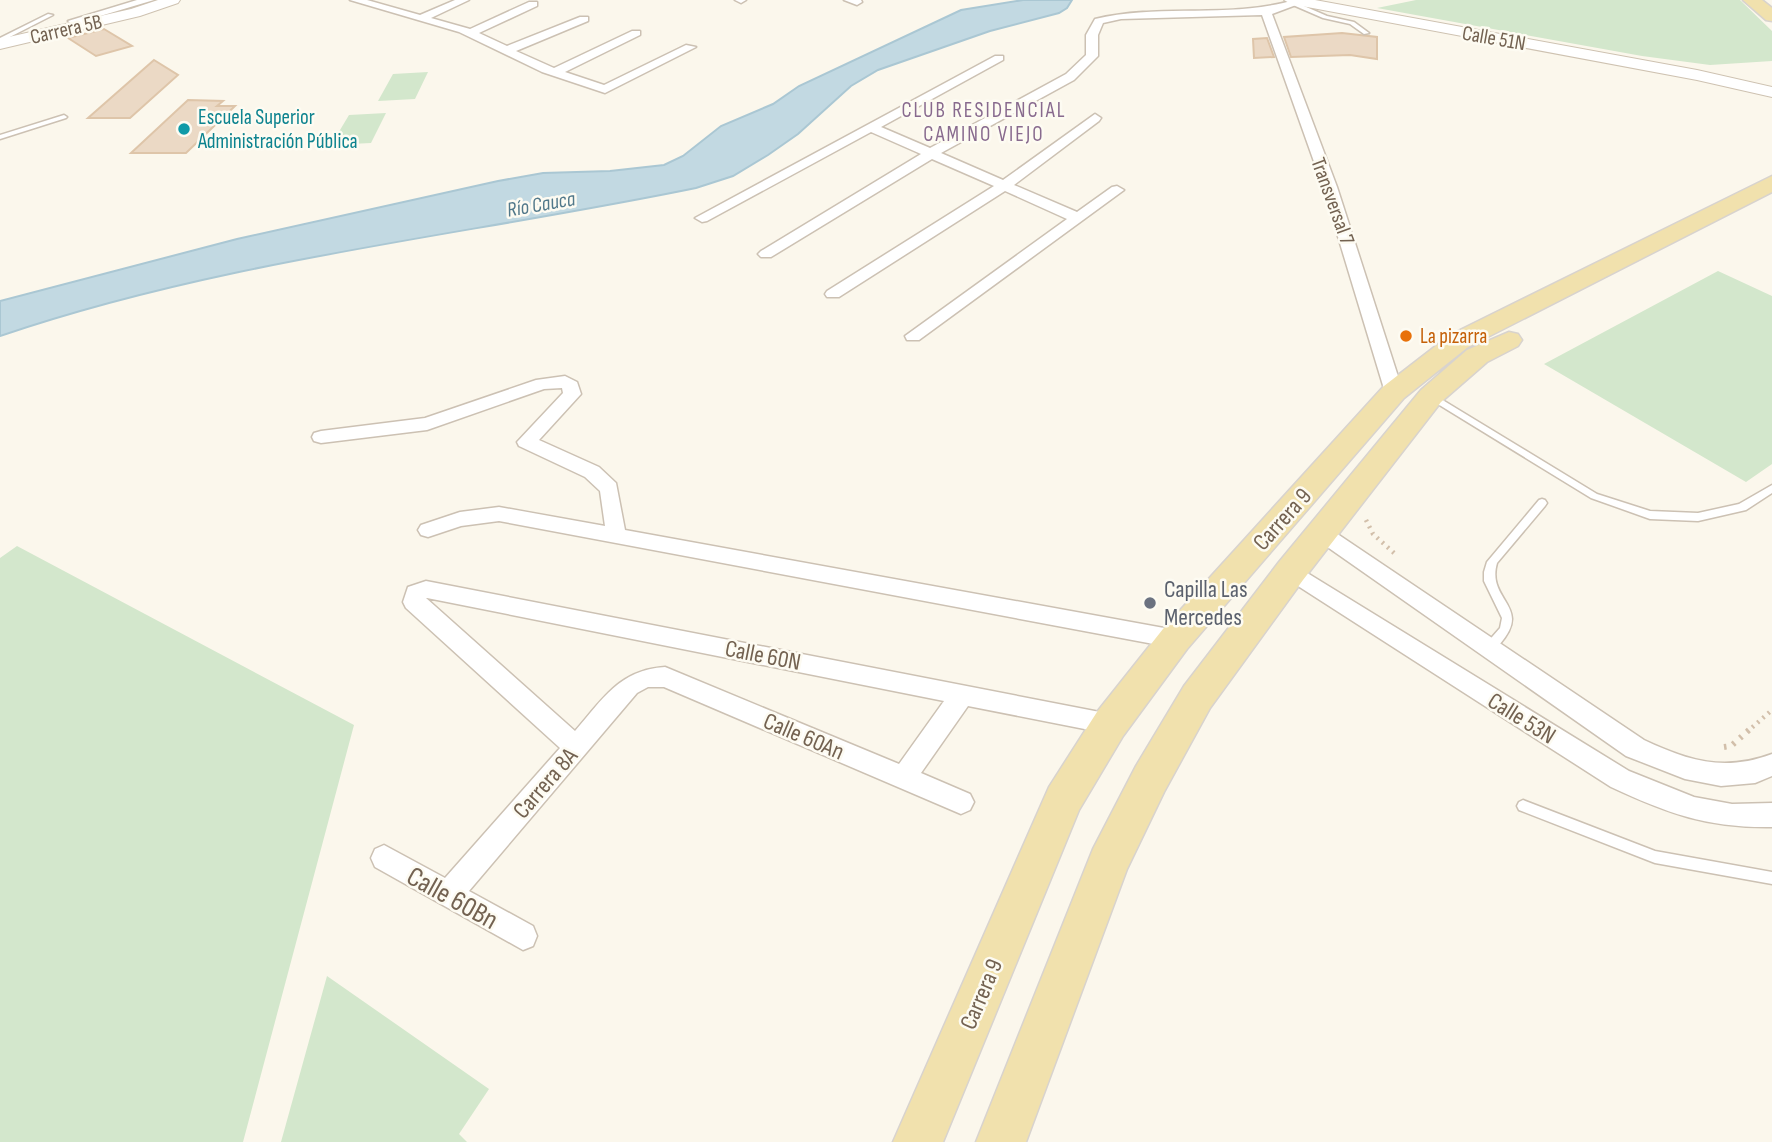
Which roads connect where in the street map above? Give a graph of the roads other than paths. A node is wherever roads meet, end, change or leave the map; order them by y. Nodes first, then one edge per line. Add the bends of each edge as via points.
1 (149, 0) edge
2 (173, 0) edge
3 (355, 0) edge
4 (464, 0) edge
5 (1751, 0) edge
6 (1295, 2) edge
7 (533, 4) dead end
8 (1270, 6) edge
9 (50, 15) dead end
10 (1772, 16) edge
11 (421, 18) junction
12 (584, 19) dead end
13 (78, 27) junction
14 (470, 33) junction
15 (636, 33) dead end
16 (1366, 33) dead end
17 (0, 42) edge
18 (690, 47) dead end
19 (506, 51) junction
20 (999, 58) dead end
21 (555, 72) junction
22 (1697, 75) junction
23 (1772, 80) edge
24 (1772, 92) edge
25 (64, 117) dead end
26 (1095, 118) dead end
27 (873, 128) junction
28 (0, 137) edge
29 (930, 154) junction
30 (1772, 183) edge
31 (1005, 185) junction
32 (1117, 190) dead end
33 (1772, 202) edge
34 (702, 218) dead end
35 (1078, 218) junction
36 (766, 254) dead end
37 (833, 294) dead end
38 (913, 336) dead end
39 (1412, 394) junction
40 (321, 437) dead end
41 (1772, 488) edge
42 (1542, 503) dead end
43 (428, 530) dead end
44 (615, 534) junction
45 (1323, 534) junction
46 (1291, 570) junction
47 (1175, 639) junction
48 (1489, 648) junction
49 (646, 678) joint
50 (963, 694) junction
51 (1110, 724) junction
52 (576, 747) junction
53 (1772, 765) edge
54 (903, 778) junction
55 (961, 802) dead end
56 (1524, 806) dead end
57 (1763, 816) edge
58 (1772, 835) edge
59 (384, 858) dead end
60 (1772, 878) edge
61 (449, 894) junction
62 (523, 936) dead end
63 (918, 1142) edge
64 (1001, 1142) edge

1 - 13 street via 73,21
2 - 13 main road, Carrera 5B
3 - 11 street
4 - 11 street
5 - 10 main road
6 - 8 street
6 - 16 lane via 1325,17 1352,23
6 - 22 main road, Calle 51N
7 - 14 street
8 - 29 street via 1099,21 1092,35 1092,56 1070,77
8 - 39 street, Transversal 7 via 1330,187
9 - 17 lane
11 - 14 street
12 - 19 street
13 - 17 main road, Carrera 5B
14 - 19 street
15 - 21 street
18 - 21 street via 605,89
19 - 21 street
20 - 27 street
22 - 23 main road, Calle 51N
22 - 24 main road, Calle 51N
25 - 28 lane
26 - 31 street
27 - 29 street
27 - 34 street
29 - 31 street
29 - 36 street
30 - 39 main road, Carrera 9 via 1459,341
31 - 35 street
31 - 37 street
32 - 35 street
33 - 39 main road, Carrera 9
35 - 38 street
39 - 41 lane via 1594,496 1650,515 1709,515 1742,507
39 - 45 main road, Carrera 9
39 - 47 main road, Carrera 9
40 - 44 street via 427,424 542,384 565,382 572,394 526,442 592,472 609,488
42 - 48 lane via 1487,573 1508,620
43 - 44 street via 460,519 499,514
44 - 47 street
45 - 46 main road, Carrera 9
45 - 48 street, Calle 53N
46 - 57 street, Calle 53N via 1626,783 1694,809
46 - 64 main road, Carrera 9 via 1197,697 1150,779 1108,863
47 - 51 main road, Carrera 9
48 - 53 street, Calle 53N via 1635,748 1677,767 1718,775 1760,772
49 - 52 street, Carrera 8A via 629,686
49 - 54 street, Calle 60An via 665,677
50 - 51 street, Calle 60N
50 - 52 street, Calle 60N via 426,589 416,593 414,602
50 - 54 street
51 - 63 main road, Carrera 9 via 1063,800
52 - 61 street, Carrera 8A
54 - 55 street, Calle 60An
56 - 60 lane via 1655,857
57 - 58 street
59 - 61 street, Calle 60Bn
61 - 62 street, Calle 60Bn

